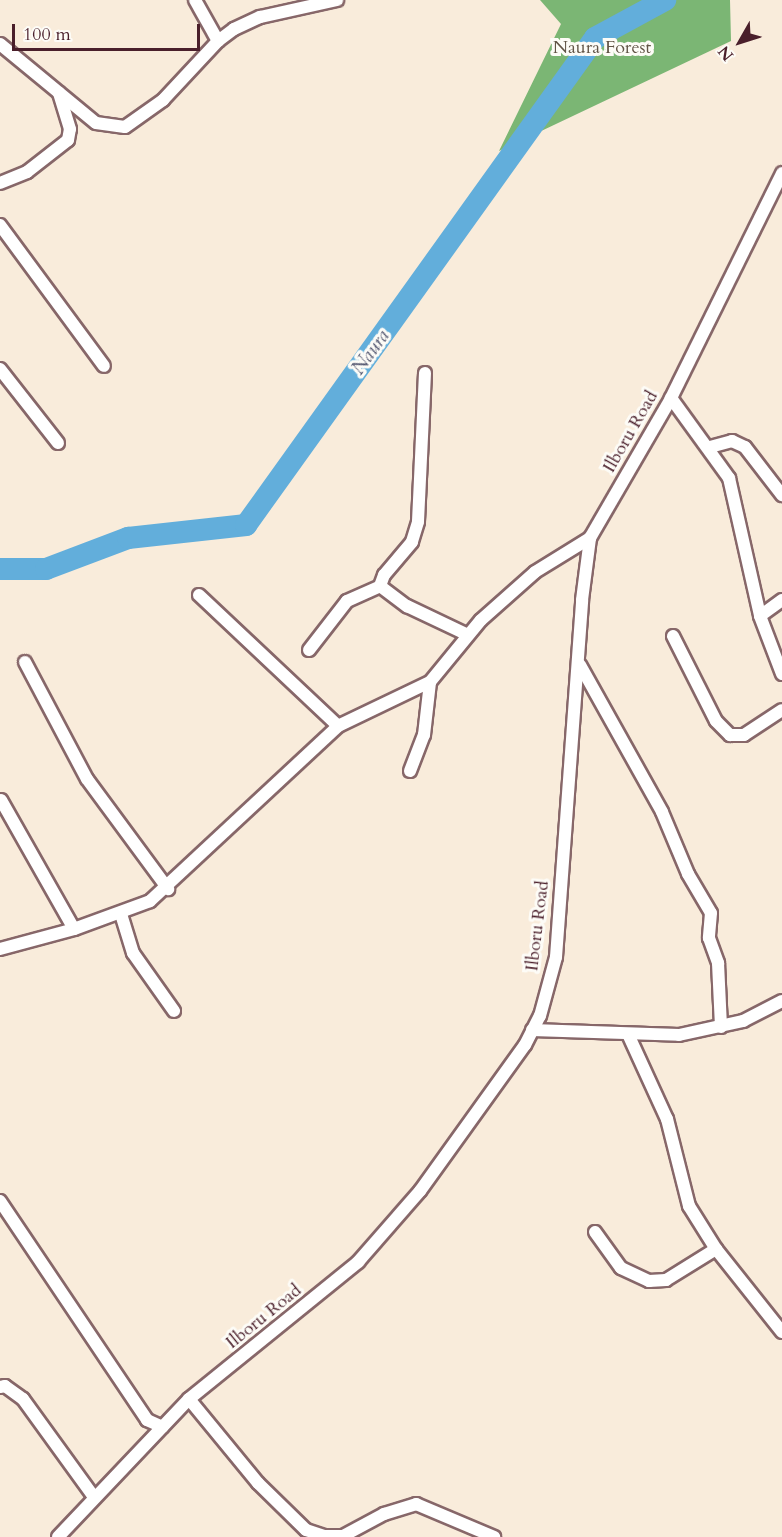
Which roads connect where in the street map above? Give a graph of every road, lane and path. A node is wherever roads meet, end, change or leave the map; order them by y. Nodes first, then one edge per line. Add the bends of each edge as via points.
1 (195, 0) edge
2 (337, 0) edge
3 (218, 40) junction
4 (0, 44) edge
5 (58, 93) junction
6 (782, 173) edge
7 (0, 183) edge
8 (0, 225) edge
9 (104, 366) dead end
10 (0, 369) edge
11 (425, 373) dead end
12 (672, 398) junction
13 (58, 443) dead end
14 (710, 447) junction
15 (782, 495) edge
16 (590, 538) junction
17 (380, 586) junction
18 (199, 595) dead end
19 (782, 600) edge
20 (760, 616) junction
21 (466, 634) junction
22 (673, 636) dead end
23 (309, 650) dead end
24 (25, 662) dead end
25 (580, 665) junction
26 (782, 674) edge
27 (430, 682) junction
28 (782, 710) edge
29 (338, 726) junction
30 (410, 771) dead end
31 (1, 800) edge
32 (168, 889) junction
33 (121, 914) junction
34 (74, 929) junction
35 (0, 950) edge
36 (782, 1001) edge
37 (174, 1011) dead end
38 (721, 1027) junction
39 (532, 1030) junction
40 (628, 1034) junction
41 (0, 1202) edge
42 (595, 1232) dead end
43 (716, 1249) junction
44 (782, 1332) edge
45 (0, 1387) edge
46 (189, 1400) junction
47 (163, 1427) junction
48 (94, 1497) junction
49 (58, 1537) edge
50 (494, 1537) edge

1 - 3 street
2 - 3 street via 260,18
3 - 5 street via 163,99 125,127 96,123
4 - 5 street
5 - 7 street via 70,129 68,140 27,172
6 - 12 street, Ilboru Road
8 - 9 street
10 - 13 street
11 - 17 street via 417,522 412,542 384,575
12 - 14 street
12 - 16 street, Ilboru Road
14 - 15 street via 732,441 745,447
14 - 20 street via 729,478 737,501
16 - 21 street via 535,572
16 - 25 street, Ilboru Road via 582,600
17 - 21 street via 407,606
17 - 23 street via 347,601
18 - 29 street
19 - 20 street
20 - 26 street
21 - 27 street
22 - 28 street via 713,716 730,735 744,735
24 - 32 street via 87,779
25 - 38 street via 656,801 688,874 711,913 709,938 718,963
25 - 39 street, Ilboru Road via 556,957
27 - 29 street
27 - 30 street via 424,735
29 - 32 street
31 - 34 street
32 - 33 street
33 - 34 street
33 - 37 street via 133,953
34 - 35 street
36 - 38 street
38 - 40 street via 679,1035
39 - 40 street
39 - 46 street, Ilboru Road via 420,1191 358,1262
40 - 43 street via 667,1119 689,1206
41 - 47 street via 147,1420
42 - 43 street via 621,1268 648,1281 666,1280
43 - 44 street
45 - 48 street via 5,1386 23,1399
46 - 47 street, Ilboru Road
46 - 50 street via 258,1483 306,1530 324,1536 343,1536 384,1514 416,1504
47 - 48 street, Ilboru Road
48 - 49 street, Ilboru Road

